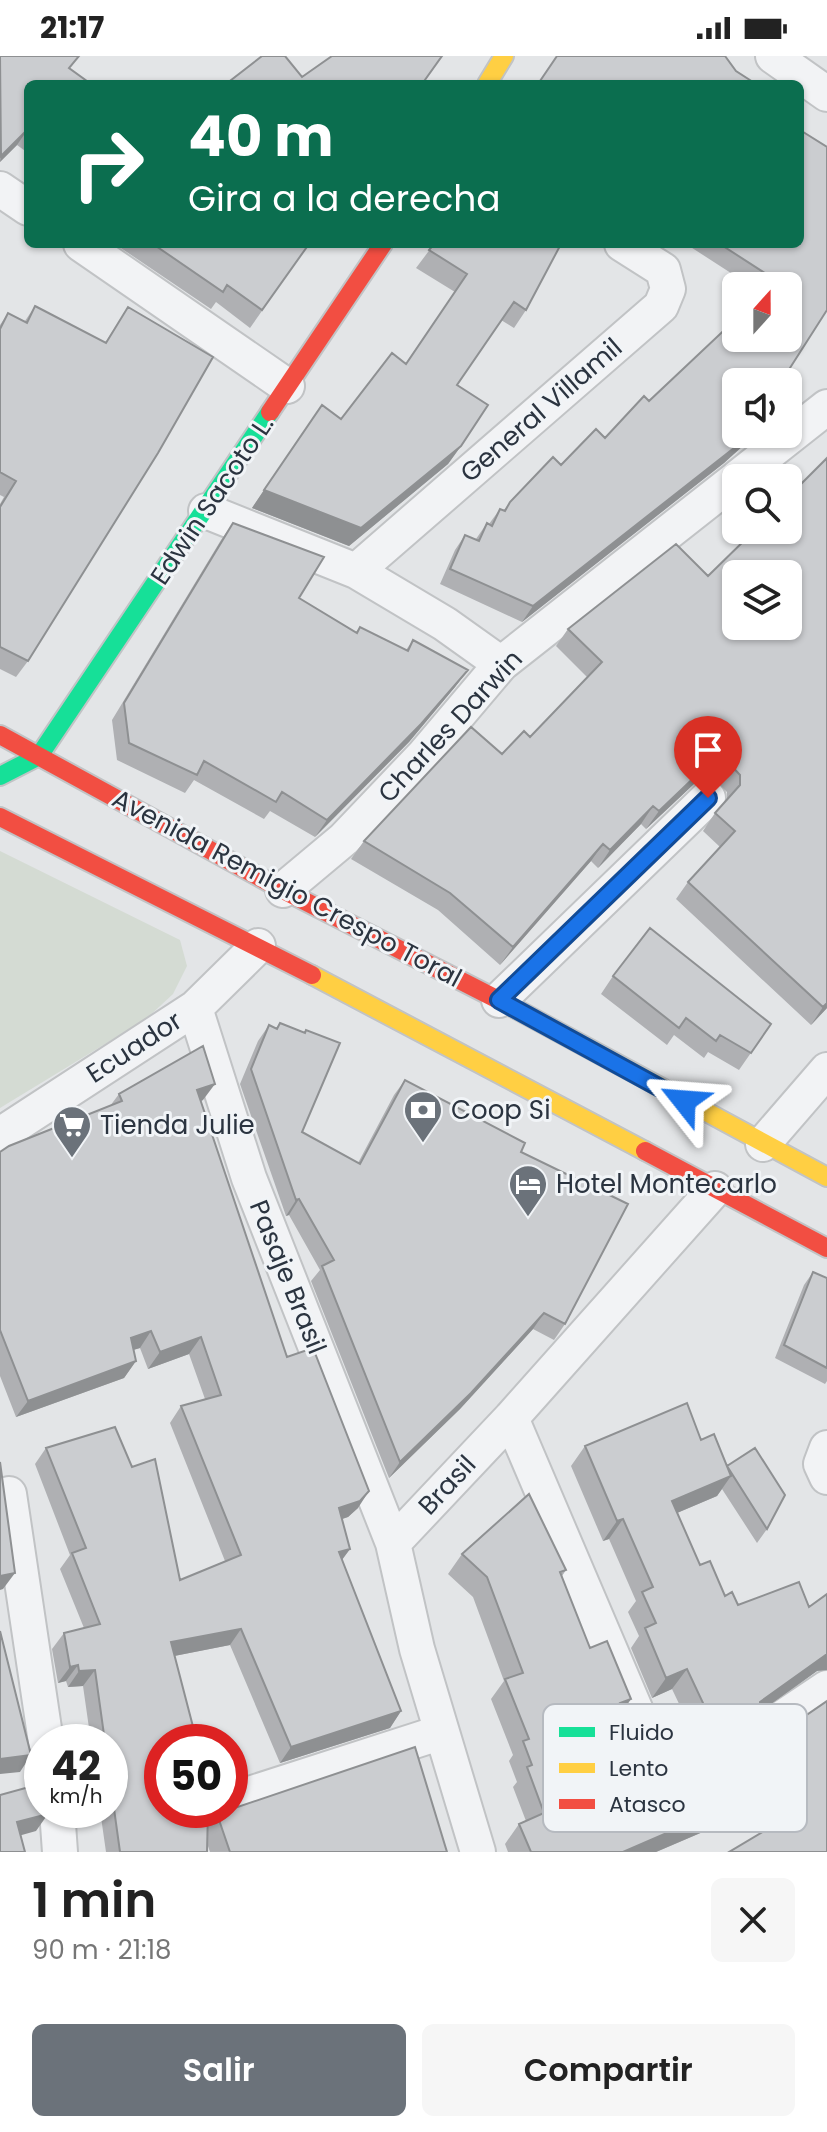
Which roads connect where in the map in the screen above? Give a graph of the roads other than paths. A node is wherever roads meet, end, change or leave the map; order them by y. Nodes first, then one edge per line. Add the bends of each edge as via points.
1 (504, 56) edge
2 (773, 56) edge
3 (489, 80) edge
4 (827, 94) edge
5 (87, 248) edge
6 (380, 248) edge
7 (628, 248) edge
8 (287, 386) junction
9 (827, 407) edge
10 (754, 464) edge
11 (722, 489) edge
12 (206, 511) junction
13 (356, 571) junction
14 (501, 664) junction
15 (0, 735) edge
16 (39, 756) junction
17 (0, 776) edge
18 (708, 798) dead end
19 (0, 817) edge
20 (283, 890) junction
21 (258, 946) junction
22 (499, 1000) junction
23 (195, 1008) junction
24 (827, 1070) edge
25 (0, 1135) edge
26 (763, 1144) junction
27 (827, 1177) edge
28 (715, 1189) junction
29 (827, 1248) edge
30 (511, 1418) junction
31 (827, 1448) edge
32 (827, 1477) edge
33 (9, 1494) edge
34 (393, 1543) junction
35 (827, 1688) edge
36 (633, 1704) edge
37 (803, 1704) edge
38 (43, 1724) edge
39 (442, 1732) junction
40 (248, 1794) edge
41 (58, 1828) edge
42 (60, 1852) edge
43 (478, 1852) edge

1 - 3 main road
2 - 4 street
5 - 8 street
6 - 8 main road, Edwin Sacoto L.
7 - 13 street, General Villamil via 663,270 668,289 661,306
8 - 12 main road, Edwin Sacoto L.
9 - 10 street, Charles Darwin
11 - 14 street, Charles Darwin
12 - 13 street
12 - 16 main road, Edwin Sacoto L.
13 - 14 street
14 - 20 street, Charles Darwin via 344,839
15 - 16 main road, Avenida Remigio Crespo Toral
16 - 17 main road
16 - 20 main road, Avenida Remigio Crespo Toral
18 - 22 street
19 - 21 main road
20 - 22 main road, Avenida Remigio Crespo Toral
21 - 23 street, Ecuador
21 - 28 main road
22 - 26 main road, Avenida Remigio Crespo Toral
23 - 25 street, Ecuador
23 - 34 street, Pasaje Brasil via 249,1178
24 - 26 street
26 - 27 main road, Avenida Remigio Crespo Toral
28 - 29 main road
28 - 30 street, Brasil
30 - 34 street, Brasil
30 - 36 street
31 - 32 street via 821,1464
33 - 38 street
34 - 39 street via 402,1595
35 - 37 street
39 - 40 street
39 - 43 street
41 - 42 street

